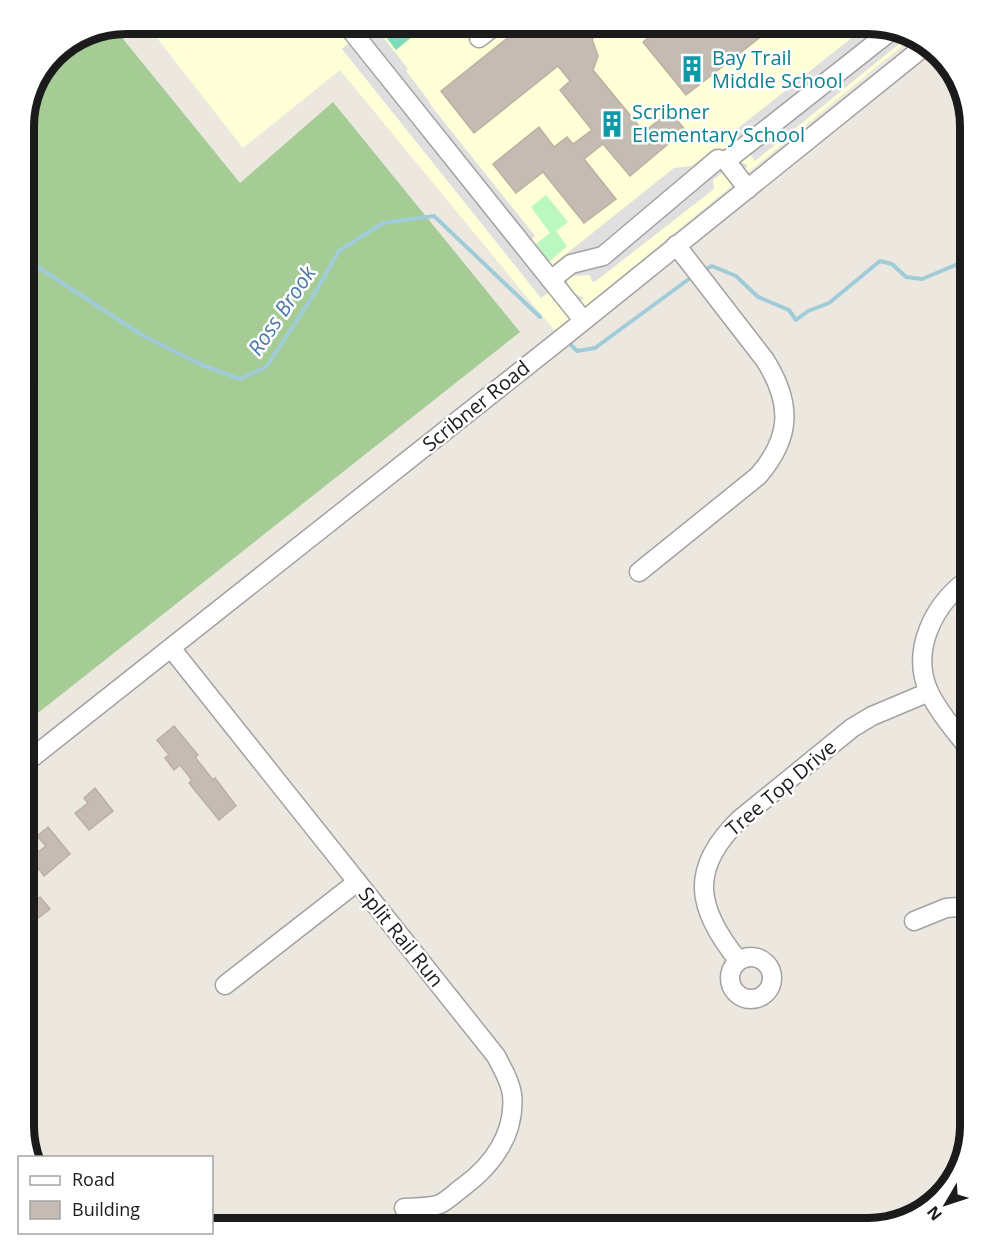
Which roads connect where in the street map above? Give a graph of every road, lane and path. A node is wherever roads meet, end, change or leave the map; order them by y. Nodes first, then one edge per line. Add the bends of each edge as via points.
1 (354, 34) edge
2 (484, 34) edge
3 (884, 36) edge
4 (479, 38) dead end
5 (919, 51) edge
6 (722, 160) junction
7 (748, 189) junction
8 (676, 245) junction
9 (551, 280) junction
10 (583, 320) junction
11 (639, 572) dead end
12 (960, 586) edge
13 (171, 648) junction
14 (929, 692) junction
15 (960, 736) edge
16 (34, 756) edge
17 (357, 882) junction
18 (960, 907) edge
19 (914, 921) dead end
20 (738, 960) dead end
21 (225, 985) dead end
22 (404, 1208) dead end

1 - 9 street
2 - 4 street
3 - 6 street
5 - 7 street, Scribner Road
6 - 7 street
6 - 9 street via 603,256 571,264
7 - 8 street, Scribner Road
8 - 10 street, Scribner Road
8 - 11 street via 777,378 785,422 781,442 758,476
9 - 10 street
10 - 13 street, Scribner Road
12 - 14 street via 948,596 926,637 923,664
13 - 16 street, Scribner Road
13 - 17 street, Split Rail Run
14 - 15 street
14 - 20 street, Tree Top Drive via 852,728 739,819 719,842 706,872 706,911
17 - 21 street
17 - 22 street, Split Rail Run via 496,1056 512,1093 506,1135 485,1170 440,1204
18 - 19 street via 946,908

